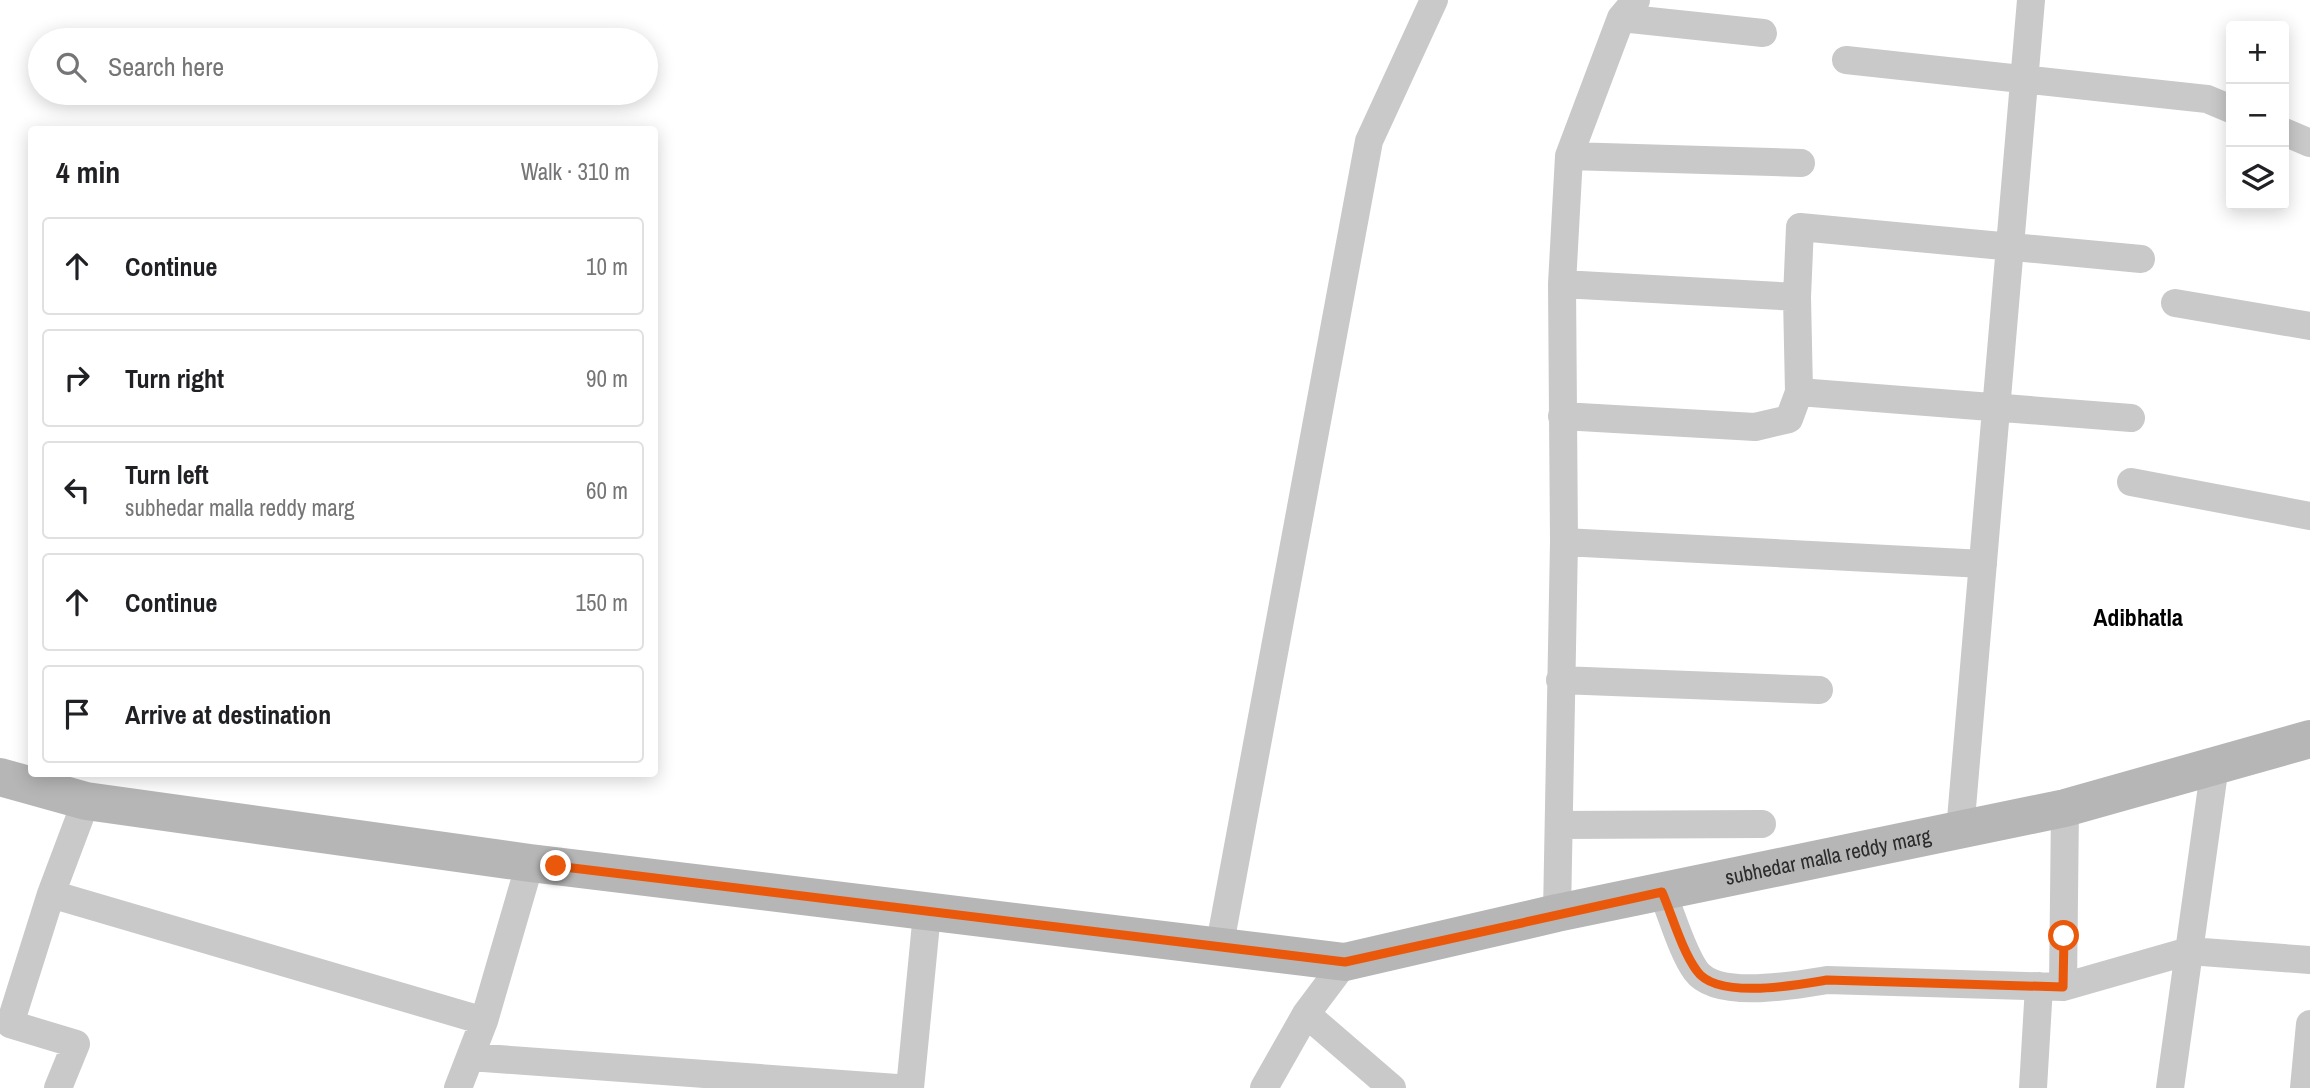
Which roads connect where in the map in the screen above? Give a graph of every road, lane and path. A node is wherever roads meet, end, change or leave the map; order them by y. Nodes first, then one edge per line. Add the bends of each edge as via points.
1 (1434, 0) edge
2 (2031, 0) edge
3 (1628, 9) edge
4 (1763, 33) dead end
5 (1846, 61) dead end
6 (2024, 80) junction
7 (2226, 107) edge
8 (2289, 134) edge
9 (2310, 143) edge
10 (1569, 156) junction
11 (1801, 163) dead end
12 (2010, 246) junction
13 (2141, 259) dead end
14 (1562, 284) junction
15 (1797, 297) junction
16 (2175, 303) dead end
17 (2310, 326) edge
18 (1799, 392) junction
19 (1997, 406) junction
20 (1562, 416) junction
21 (2131, 418) dead end
22 (2131, 482) dead end
23 (2310, 516) edge
24 (1564, 542) junction
25 (1983, 564) junction
26 (1560, 680) junction
27 (1819, 690) dead end
28 (2310, 739) edge
29 (2215, 765) junction
30 (0, 777) edge
31 (86, 801) junction
32 (2066, 808) junction
33 (1762, 824) dead end
34 (1560, 825) junction
35 (1960, 831) junction
36 (530, 863) junction
37 (1662, 892) junction
38 (51, 894) junction
39 (927, 913) junction
40 (1557, 913) junction
41 (1219, 949) junction
42 (2189, 951) junction
43 (2310, 960) edge
44 (1345, 962) junction
45 (2051, 986) junction
46 (1306, 1014) junction
47 (484, 1021) junction
48 (2310, 1024) edge
49 (470, 1057) junction
50 (58, 1088) edge
51 (458, 1088) edge
52 (898, 1088) edge
53 (911, 1088) edge
54 (1264, 1088) edge
55 (1392, 1088) edge
56 (2033, 1088) edge
57 (2170, 1088) edge
58 (2304, 1088) edge

1 - 41 street via 1369,141
2 - 6 street
3 - 4 street
3 - 10 street
5 - 6 street
6 - 7 street via 2207,99
6 - 12 street
8 - 9 street
10 - 11 street
10 - 14 street
12 - 13 street
12 - 15 street via 1800,227
12 - 19 street
14 - 15 street
14 - 20 street
15 - 18 street
16 - 17 street
18 - 19 street
18 - 20 street via 1788,419 1755,427
19 - 21 street
19 - 25 street
20 - 24 street
22 - 23 street
24 - 25 street
24 - 26 street
25 - 35 street
26 - 27 street
26 - 34 street
28 - 29 street, subhedar malla reddy marg
29 - 32 street, subhedar malla reddy marg
29 - 42 street
30 - 31 street, subhedar malla reddy marg
31 - 36 street, subhedar malla reddy marg
31 - 38 street
32 - 35 street, subhedar malla reddy marg
32 - 45 street
33 - 34 street
34 - 40 street
35 - 37 street, subhedar malla reddy marg
36 - 39 street, subhedar malla reddy marg
36 - 47 street
37 - 40 street, subhedar malla reddy marg
37 - 45 street via 1697,973 1725,988 1827,980
38 - 47 street
38 - 50 street via 10,1024 76,1044
39 - 41 street, subhedar malla reddy marg
39 - 53 street
40 - 44 street, subhedar malla reddy marg
41 - 44 street, subhedar malla reddy marg
42 - 43 street
42 - 45 street
42 - 57 street
44 - 46 street
45 - 56 street
46 - 54 street
46 - 55 street
47 - 49 street
48 - 58 street
49 - 51 street
49 - 52 street

